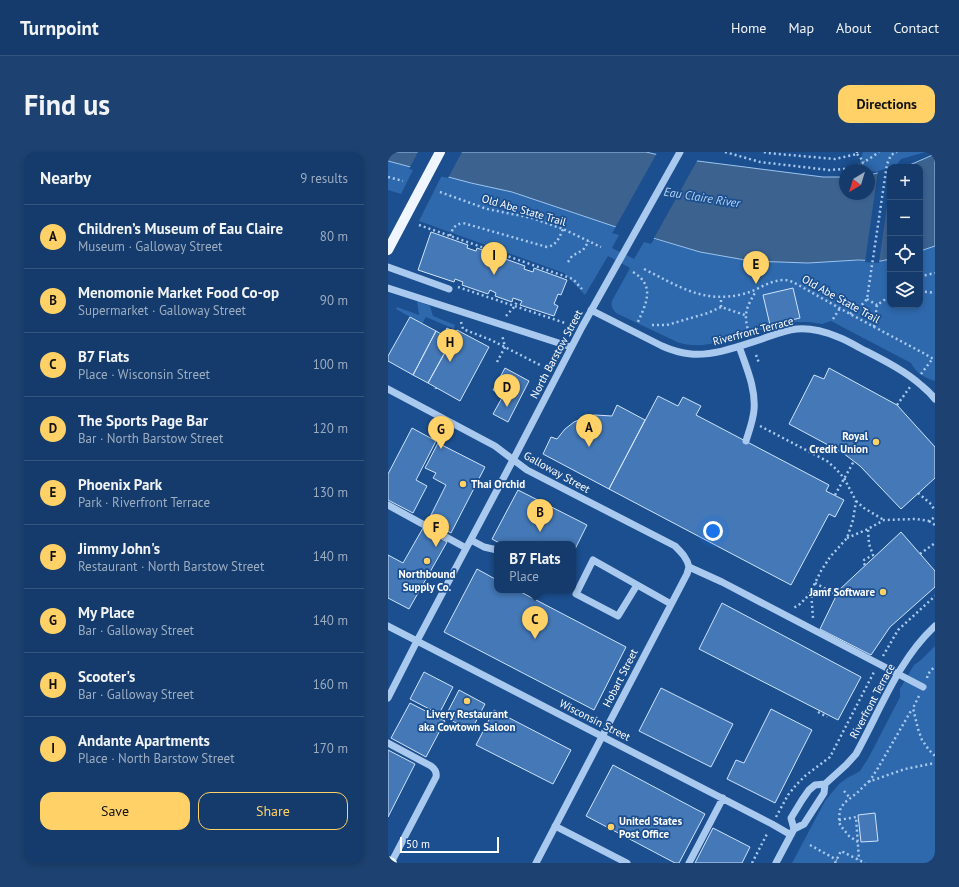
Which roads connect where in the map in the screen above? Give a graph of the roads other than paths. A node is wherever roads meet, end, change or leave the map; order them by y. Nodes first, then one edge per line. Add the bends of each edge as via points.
1 (440, 152) edge
2 (680, 152) edge
3 (388, 250) edge
4 (388, 267) edge
5 (388, 288) edge
6 (448, 288) dead end
7 (591, 310) junction
8 (739, 346) junction
9 (571, 347) junction
10 (388, 389) edge
11 (935, 399) edge
12 (746, 441) dead end
13 (513, 460) junction
14 (388, 505) edge
15 (471, 540) junction
16 (466, 548) junction
17 (494, 550) edge
18 (689, 567) junction
19 (637, 585) junction
20 (576, 587) edge
21 (575, 593) edge
22 (671, 604) junction
23 (388, 626) edge
24 (935, 626) edge
25 (417, 641) junction
26 (898, 674) junction
27 (923, 687) road end
28 (388, 698) edge
29 (602, 736) junction
30 (388, 744) edge
31 (825, 784) junction
32 (723, 798) junction
33 (555, 826) junction
34 (793, 832) junction
35 (388, 861) edge
36 (391, 863) edge
37 (536, 863) edge
38 (627, 863) edge
39 (689, 863) edge
40 (776, 863) edge

1 - 3 main road
2 - 7 street, North Barstow Street
4 - 6 street
5 - 9 street
7 - 8 street, Riverfront Terrace via 674,351 703,355
7 - 9 street, North Barstow Street
8 - 11 street, Riverfront Terrace via 798,329 816,331 838,337 872,354 922,385
8 - 12 street via 754,393 752,422
9 - 13 street, North Barstow Street
10 - 13 street, Galloway Street via 495,446
13 - 15 street, North Barstow Street
13 - 18 street, Galloway Street via 527,470 675,546 684,554
14 - 16 street
15 - 16 street, North Barstow Street
15 - 17 street via 484,548
16 - 25 street, North Barstow Street
18 - 22 street, Hobart Street
18 - 26 street
19 - 20 street via 593,560
19 - 21 street via 618,616
19 - 22 street
22 - 29 street, Hobart Street
23 - 25 street, Wisconsin Street
24 - 26 street, Riverfront Terrace via 914,648
25 - 28 street, North Barstow Street
25 - 29 street, Wisconsin Street
26 - 27 street
26 - 31 street, Riverfront Terrace via 856,754
29 - 32 street, Wisconsin Street
29 - 33 street, Hobart Street
30 - 36 street via 431,766 437,772
31 - 34 street, Riverfront Terrace via 824,793 804,824
31 - 34 street, Riverfront Terrace via 815,785 802,800 791,818
32 - 34 street, Wisconsin Street
32 - 39 street
33 - 37 street, Hobart Street
33 - 38 street
34 - 40 street, Riverfront Terrace
35 - 36 main road

